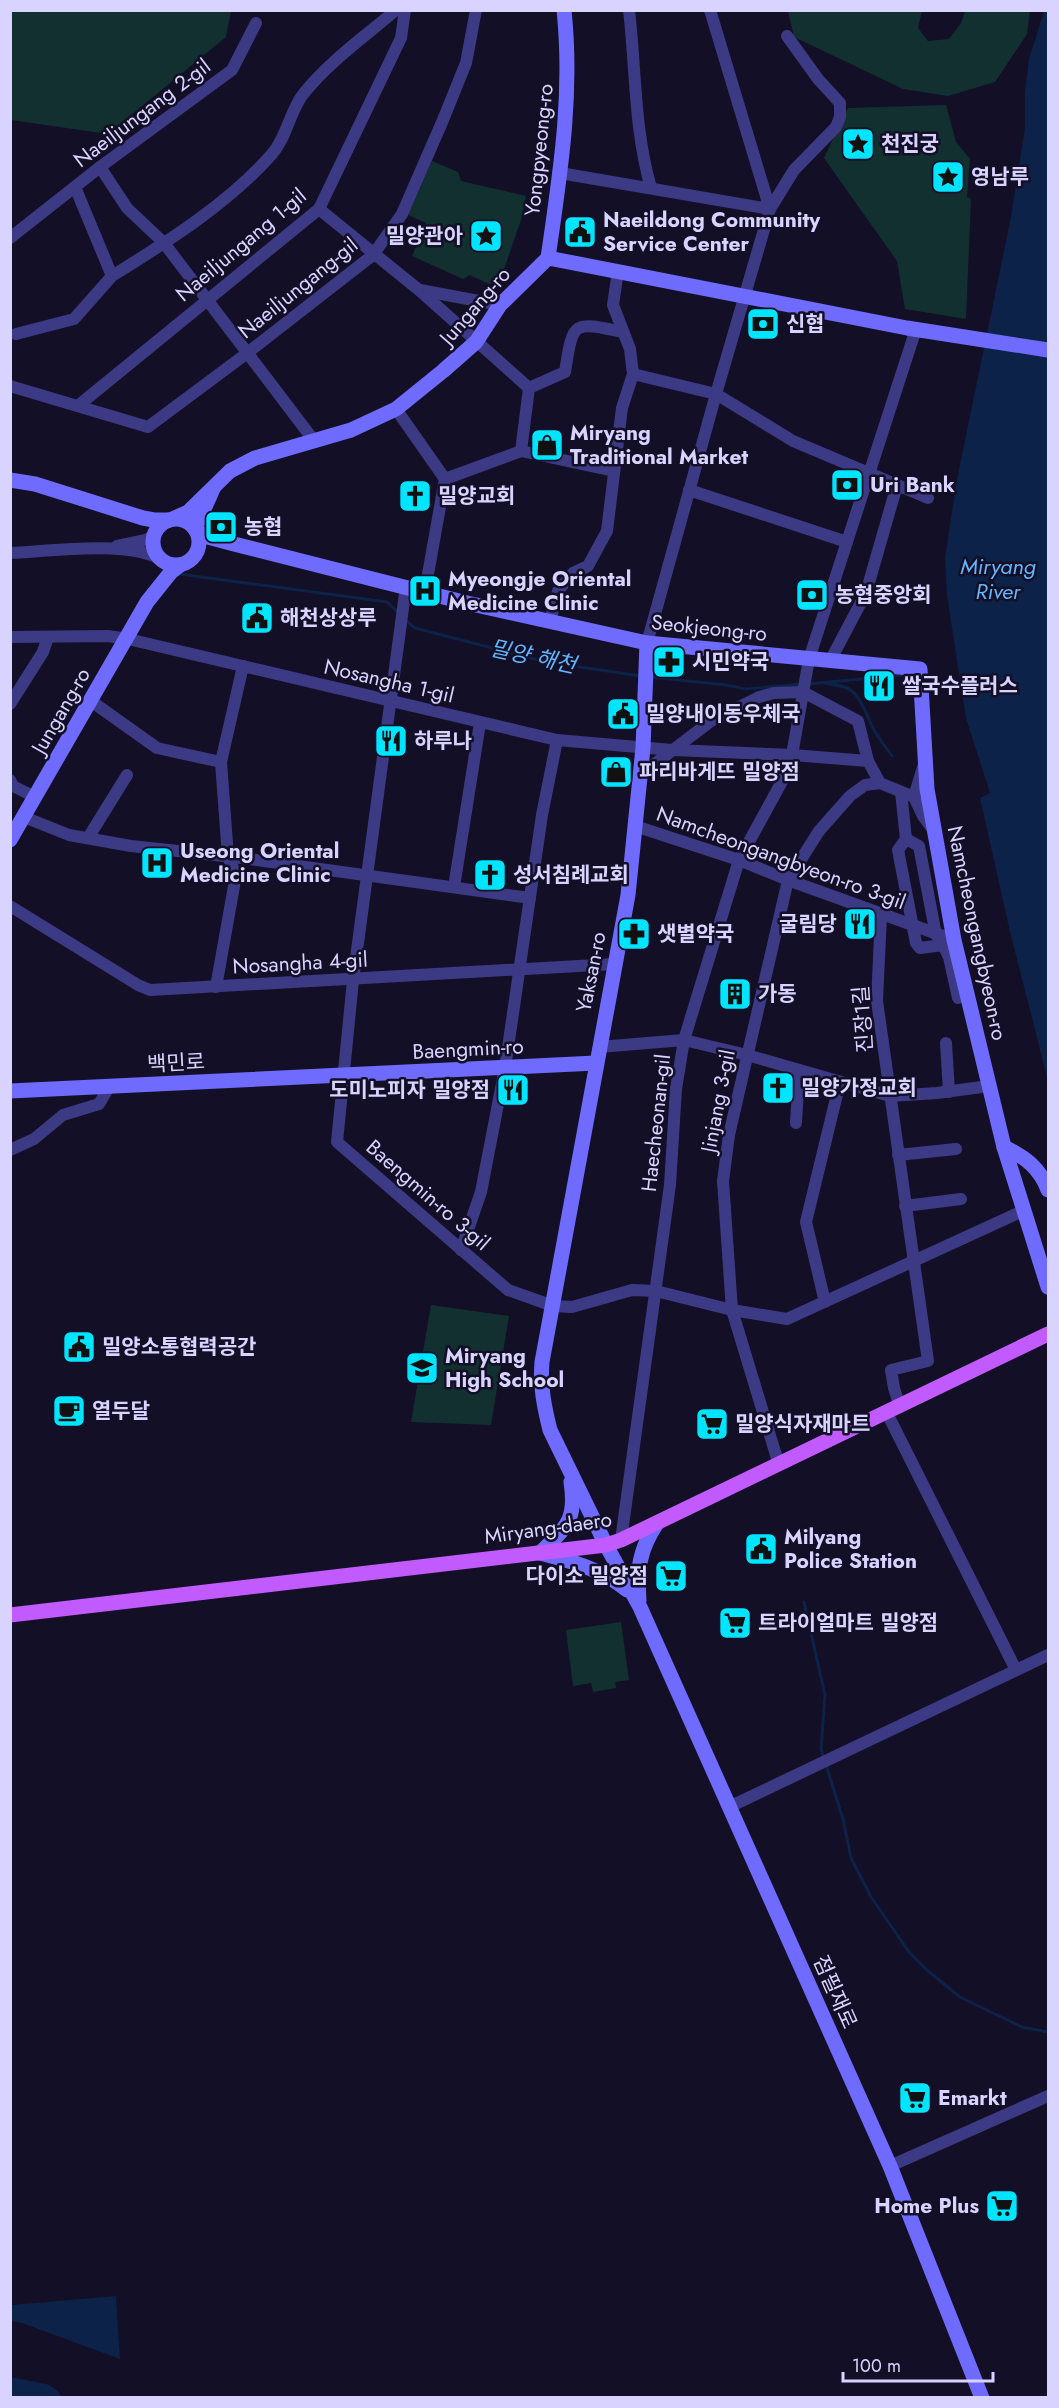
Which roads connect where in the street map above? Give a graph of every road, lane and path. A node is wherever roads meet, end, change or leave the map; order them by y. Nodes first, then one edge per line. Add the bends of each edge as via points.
1 (396, 10) edge
2 (405, 10) edge
3 (476, 10) edge
4 (564, 10) edge
5 (629, 10) edge
6 (710, 10) edge
7 (255, 23) dead end
8 (787, 36) dead end
9 (100, 167) junction
10 (560, 173) junction
11 (75, 187) junction
12 (651, 188) junction
13 (319, 209) junction
14 (770, 209) junction
15 (10, 238) edge
16 (164, 243) junction
17 (373, 255) junction
18 (548, 258) junction
19 (618, 272) junction
20 (112, 276) junction
21 (419, 290) junction
22 (744, 297) junction
23 (207, 300) junction
24 (500, 305) junction
25 (916, 329) junction
26 (12, 331) edge
27 (623, 332) junction
28 (476, 342) junction
29 (1048, 350) edge
30 (246, 354) junction
31 (633, 374) junction
32 (10, 386) edge
33 (529, 388) junction
34 (716, 394) junction
35 (79, 405) junction
36 (396, 409) junction
37 (315, 442) junction
38 (521, 451) junction
39 (614, 471) junction
40 (869, 474) junction
41 (445, 479) junction
42 (10, 480) edge
43 (899, 487) junction
44 (213, 489) junction
45 (689, 490) junction
46 (928, 498) dead end
47 (119, 510) junction
48 (170, 520) junction
49 (195, 530) junction
50 (154, 535) junction
51 (847, 542) junction
52 (234, 544) junction
53 (107, 548) junction
54 (10, 553) edge
55 (159, 558) junction
56 (187, 561) junction
57 (405, 588) junction
58 (425, 591) junction
59 (147, 602) junction
60 (550, 622) junction
61 (10, 637) edge
62 (48, 637) junction
63 (128, 639) junction
64 (647, 644) junction
65 (808, 659) junction
66 (830, 661) junction
67 (243, 666) junction
68 (803, 692) junction
69 (91, 701) junction
70 (390, 702) junction
71 (10, 704) edge
72 (480, 723) junction
73 (556, 740) junction
74 (643, 748) junction
75 (672, 750) junction
76 (792, 755) junction
77 (868, 761) junction
78 (221, 762) junction
79 (925, 762) junction
80 (128, 775) dead end
81 (640, 775) junction
82 (10, 780) edge
83 (880, 783) junction
84 (901, 792) junction
85 (35, 797) junction
86 (914, 797) junction
87 (24, 818) junction
88 (635, 826) junction
89 (934, 831) junction
90 (88, 838) junction
91 (906, 839) junction
92 (10, 840) edge
93 (228, 857) junction
94 (740, 860) junction
95 (368, 876) junction
96 (788, 880) junction
97 (454, 887) junction
98 (530, 898) junction
99 (10, 906) edge
100 (881, 915) junction
101 (913, 926) junction
102 (936, 934) junction
103 (954, 940) junction
104 (614, 964) junction
105 (520, 969) junction
106 (353, 980) junction
107 (216, 987) junction
108 (958, 998) dead end
109 (684, 1040) junction
110 (946, 1043) dead end
111 (599, 1047) junction
112 (747, 1055) junction
113 (596, 1063) junction
114 (505, 1068) junction
115 (799, 1070) junction
116 (343, 1076) junction
117 (840, 1082) junction
118 (989, 1086) junction
119 (109, 1087) junction
120 (10, 1091) edge
121 (949, 1092) junction
122 (890, 1096) junction
123 (795, 1123) dead end
124 (1004, 1147) junction
125 (956, 1149) dead end
126 (10, 1150) edge
127 (898, 1155) junction
128 (1047, 1186) edge
129 (1018, 1189) junction
130 (961, 1198) dead end
131 (905, 1206) junction
132 (1025, 1210) junction
133 (461, 1250) junction
134 (913, 1262) junction
135 (1048, 1287) edge
136 (656, 1291) junction
137 (825, 1302) junction
138 (553, 1306) junction
139 (732, 1310) junction
140 (1048, 1334) edge
141 (894, 1410) junction
142 (779, 1465) junction
143 (569, 1470) junction
144 (657, 1523) junction
145 (614, 1542) junction
146 (540, 1553) junction
147 (636, 1601) junction
148 (10, 1615) edge
149 (1048, 1655) edge
150 (1016, 1670) junction
151 (729, 1807) junction
152 (1048, 2096) edge
153 (890, 2166) junction
154 (981, 2397) edge

1 - 16 street via 332,63 302,95 274,152 244,182
2 - 13 street, Naeiljungang 1-gil via 401,38
3 - 17 street, Naeiljungang-gil via 466,63 443,120 402,214
4 - 10 street, Yongpyeong-ro via 567,123
5 - 12 street via 637,116
6 - 14 street
7 - 9 street, Naeiljungang 2-gil via 232,70
8 - 14 street via 840,103 840,117 836,127 794,170
9 - 11 street, Naeiljungang 2-gil
9 - 16 street via 127,208
10 - 12 street
10 - 18 street, Yongpyeong-ro
11 - 15 street, Naeiljungang 2-gil
11 - 20 street, Naeiljungang 2-gil
12 - 14 street
13 - 17 street
13 - 23 street, Naeiljungang 1-gil
14 - 22 street
16 - 20 street
16 - 23 street
17 - 21 street
17 - 30 street, Naeiljungang-gil
18 - 19 street
18 - 24 street, Jungang-ro
19 - 22 street
19 - 27 street via 613,305
20 - 26 street via 74,319
21 - 24 street
21 - 28 street
22 - 25 street
22 - 34 street
23 - 30 street
23 - 35 street, Naeiljungang 1-gil
24 - 28 street, Jungang-ro
25 - 29 street
25 - 40 street
27 - 31 street
27 - 33 street via 589,324 576,328 570,336 565,372
28 - 33 street
28 - 36 street, Jungang-ro
30 - 35 street, Naeiljungang-gil via 148,427
30 - 37 street
31 - 34 street
31 - 39 street via 622,408
32 - 35 street, Naeiljungang-gil
33 - 38 street
34 - 40 street via 793,441
34 - 45 street
36 - 37 street, Jungang-ro
36 - 41 street
37 - 44 street, Jungang-ro via 255,458 230,471
38 - 39 street
38 - 41 street
39 - 60 street via 607,531 588,566 573,573 558,591
40 - 43 street
40 - 51 street
41 - 58 street
42 - 47 street
43 - 46 street
43 - 66 street via 866,593
44 - 48 street, Jungang-ro via 188,512
44 - 49 street
45 - 51 street
45 - 64 street
47 - 48 street via 154,520
47 - 50 street
48 - 49 street via 184,520
48 - 50 street
49 - 52 street, Seokjeong-ro
49 - 56 street via 199,543
50 - 53 street
50 - 55 street
51 - 65 street
52 - 56 street via 208,549
52 - 57 street, Seokjeong-ro
53 - 54 street
53 - 55 street
55 - 56 street via 165,563
55 - 59 street
56 - 59 street via 171,572
57 - 58 street, Seokjeong-ro
57 - 70 street
58 - 60 street, Seokjeong-ro
59 - 63 street, Jungang-ro
60 - 64 street, Seokjeong-ro
61 - 62 street, Nosangha 1-gil
62 - 63 street, Nosangha 1-gil
62 - 71 street via 43,652
63 - 67 street, Nosangha 1-gil
63 - 69 street, Jungang-ro
64 - 65 street, Seokjeong-ro
64 - 74 street, Yaksan-ro
65 - 66 street, Namcheongangbyeon-ro
65 - 68 street, Haecheonan-gil
66 - 79 street, Namcheongangbyeon-ro via 920,669
67 - 70 street, Nosangha 1-gil
67 - 78 street
68 - 75 street via 759,697 711,721
68 - 76 street, Haecheonan-gil
68 - 77 street via 858,720
69 - 78 street via 157,748
69 - 85 street, Jungang-ro
70 - 72 street, Nosangha 1-gil
70 - 95 street
72 - 73 street, Nosangha 1-gil
72 - 97 street
73 - 74 street, Nosangha 1-gil
73 - 98 street
74 - 75 street, Nosangha 1-gil
74 - 81 street, Yaksan-ro
75 - 76 street, Nosangha 1-gil
75 - 81 street
76 - 77 street, Nosangha 1-gil
76 - 94 street, Haecheonan-gil via 786,774
77 - 83 street
78 - 93 street
79 - 86 street
79 - 89 street, Namcheongangbyeon-ro
80 - 90 street
81 - 88 street, Yaksan-ro
82 - 85 street via 13,786
83 - 84 street
83 - 96 street, Jinjang 3-gil via 865,785 850,796 819,831
84 - 86 street
84 - 91 street, Namcheongangbyeon-ro 3-gil
85 - 87 street, Jungang-ro
86 - 89 street
87 - 90 street
87 - 92 street, Jungang-ro
88 - 94 street, Namcheongangbyeon-ro 3-gil
88 - 104 street, Yaksan-ro via 628,894
89 - 103 street, Namcheongangbyeon-ro
90 - 93 street
91 - 101 street, Namcheongangbyeon-ro 3-gil via 898,850
91 - 102 street, Namcheongangbyeon-ro 3-gil via 919,846
93 - 95 street
93 - 107 street via 236,875
94 - 96 street, Namcheongangbyeon-ro 3-gil
94 - 109 street, Haecheonan-gil
95 - 97 street
95 - 106 street
96 - 100 street, Namcheongangbyeon-ro 3-gil
96 - 112 street, Jinjang 3-gil
97 - 98 street
98 - 105 street
99 - 107 street, Nosangha 4-gil via 150,990
100 - 101 street, Namcheongangbyeon-ro 3-gil
100 - 122 street, 진장1길 via 877,1001
101 - 102 street, Namcheongangbyeon-ro 3-gil
101 - 108 street, Namcheongangbyeon-ro 3-gil via 920,948 943,945
102 - 103 street, Namcheongangbyeon-ro 3-gil
103 - 118 street, Namcheongangbyeon-ro
104 - 105 street, Nosangha 4-gil
104 - 111 street, Yaksan-ro
105 - 106 street, Nosangha 4-gil
105 - 114 street
106 - 107 street, Nosangha 4-gil
106 - 116 street
109 - 111 street
109 - 112 street
109 - 136 street, Haecheonan-gil
110 - 121 street
111 - 113 street, Yaksan-ro
112 - 115 street
112 - 139 street, Jinjang 3-gil via 723,1181
113 - 114 street, Baengmin-ro
113 - 138 street, Yaksan-ro
114 - 116 street, Baengmin-ro
114 - 133 street via 482,1192
115 - 117 street
115 - 123 street
116 - 119 street, 백민로
116 - 133 street, Baengmin-ro 3-gil via 337,1142
117 - 122 street
117 - 137 street via 806,1222
118 - 121 street
118 - 124 street, Namcheongangbyeon-ro
119 - 120 street, 백민로
119 - 126 street via 99,1104 63,1115 34,1139
121 - 122 street
122 - 127 street, 진장1길
124 - 128 street via 1024,1157
124 - 129 street, Namcheongangbyeon-ro
125 - 127 street
127 - 131 street, 진장1길
128 - 129 street via 1029,1181
129 - 132 street, Namcheongangbyeon-ro
130 - 131 street
131 - 134 street, 진장1길
132 - 134 street
132 - 135 street, Namcheongangbyeon-ro
133 - 138 street, Baengmin-ro 3-gil via 508,1290
134 - 137 street
134 - 141 street, 진장1길 via 928,1361 891,1370
136 - 138 street via 632,1290 572,1306
136 - 139 street
136 - 145 street, Haecheonan-gil
137 - 139 street via 787,1319
138 - 143 street, Yaksan-ro via 540,1385 550,1430
139 - 142 street, Jinjang 3-gil
140 - 141 main road, Miryang-daero
141 - 142 main road, Miryang-daero
141 - 150 street
142 - 144 main road, Miryang-daero
143 - 145 street, Yaksan-ro
143 - 146 street, Yaksan-ro via 574,1500 572,1516
144 - 145 main road, Miryang-daero
144 - 147 street, 점필재로 via 641,1554
145 - 146 main road, Miryang-daero
145 - 147 street, 점필재로
146 - 147 street via 600,1572 615,1580
146 - 148 main road, Miryang-daero
147 - 151 street, 점필재로
149 - 150 street
150 - 151 street
151 - 153 street, 점필재로
152 - 153 street
153 - 154 street, 점필재로

